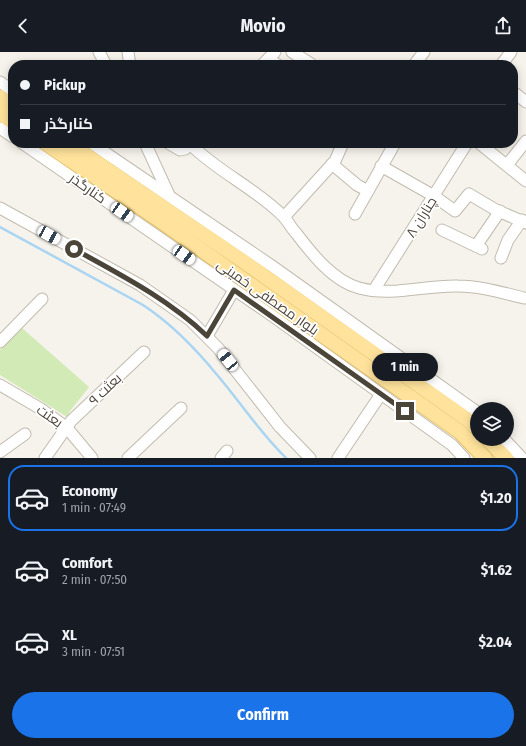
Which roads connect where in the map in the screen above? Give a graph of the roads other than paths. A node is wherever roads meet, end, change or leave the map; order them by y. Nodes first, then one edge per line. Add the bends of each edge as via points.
1 (292, 52) edge
2 (511, 52) edge
3 (305, 60) edge
4 (505, 60) edge
5 (518, 96) edge
6 (526, 102) edge
7 (526, 142) edge
8 (29, 148) edge
9 (52, 148) edge
10 (75, 148) edge
11 (98, 148) edge
12 (147, 148) edge
13 (177, 148) edge
14 (186, 148) edge
15 (195, 148) edge
16 (341, 148) edge
17 (392, 148) edge
18 (463, 148) edge
19 (485, 148) edge
20 (332, 164) junction
21 (507, 165) junction
22 (381, 166) junction
23 (526, 181) edge
24 (368, 191) junction
25 (169, 195) junction
26 (434, 196) junction
27 (0, 208) edge
28 (500, 212) junction
29 (355, 214) dead end
30 (284, 217) junction
31 (524, 222) edge
32 (442, 230) dead end
33 (501, 258) dead end
34 (234, 290) junction
35 (374, 290) junction
36 (524, 298) dead end
37 (42, 299) dead end
38 (207, 336) junction
39 (0, 342) edge
40 (144, 352) dead end
41 (0, 385) edge
42 (381, 394) junction
43 (470, 407) edge
44 (182, 408) dead end
45 (470, 422) edge
46 (67, 428) junction
47 (25, 434) dead end
48 (494, 446) edge
49 (511, 446) edge
50 (0, 452) edge
51 (45, 458) edge
52 (92, 458) edge
53 (128, 458) edge
54 (310, 458) edge
55 (338, 458) edge
56 (464, 458) edge
57 (485, 458) edge
58 (506, 458) edge
59 (522, 458) edge

1 - 3 street
2 - 4 street
5 - 6 street
7 - 21 street
8 - 34 street, کنارگذر
9 - 57 main road, بلوار مصطفی خمینی via 460,432
10 - 45 main road, بلوار مصطفی خمینی via 240,259
11 - 25 street
12 - 25 street
13 - 14 street
15 - 30 street via 214,166 246,185
16 - 20 street
17 - 22 street
18 - 26 street, چناران ۸
19 - 21 street
20 - 24 street via 357,186
20 - 30 street
21 - 23 street
22 - 24 street
22 - 26 street
24 - 29 street
25 - 43 street
26 - 28 street via 455,211 469,194
26 - 35 street, چناران ۸
27 - 38 street via 140,285 190,320
28 - 31 street
28 - 32 street via 479,248
30 - 35 street via 318,259 344,283
31 - 33 street via 508,240
34 - 38 street
34 - 42 street, کنارگذر
35 - 36 street via 389,292 459,286
37 - 39 street
38 - 54 street via 280,428
40 - 46 street, بعثت ۹ via 71,421
41 - 46 street, بعثت
42 - 55 street
42 - 56 street, کنارگذر via 452,445
44 - 53 street
46 - 51 street, بعثت ۹
46 - 52 street, بعثت
47 - 50 street
48 - 58 main road
49 - 59 street

